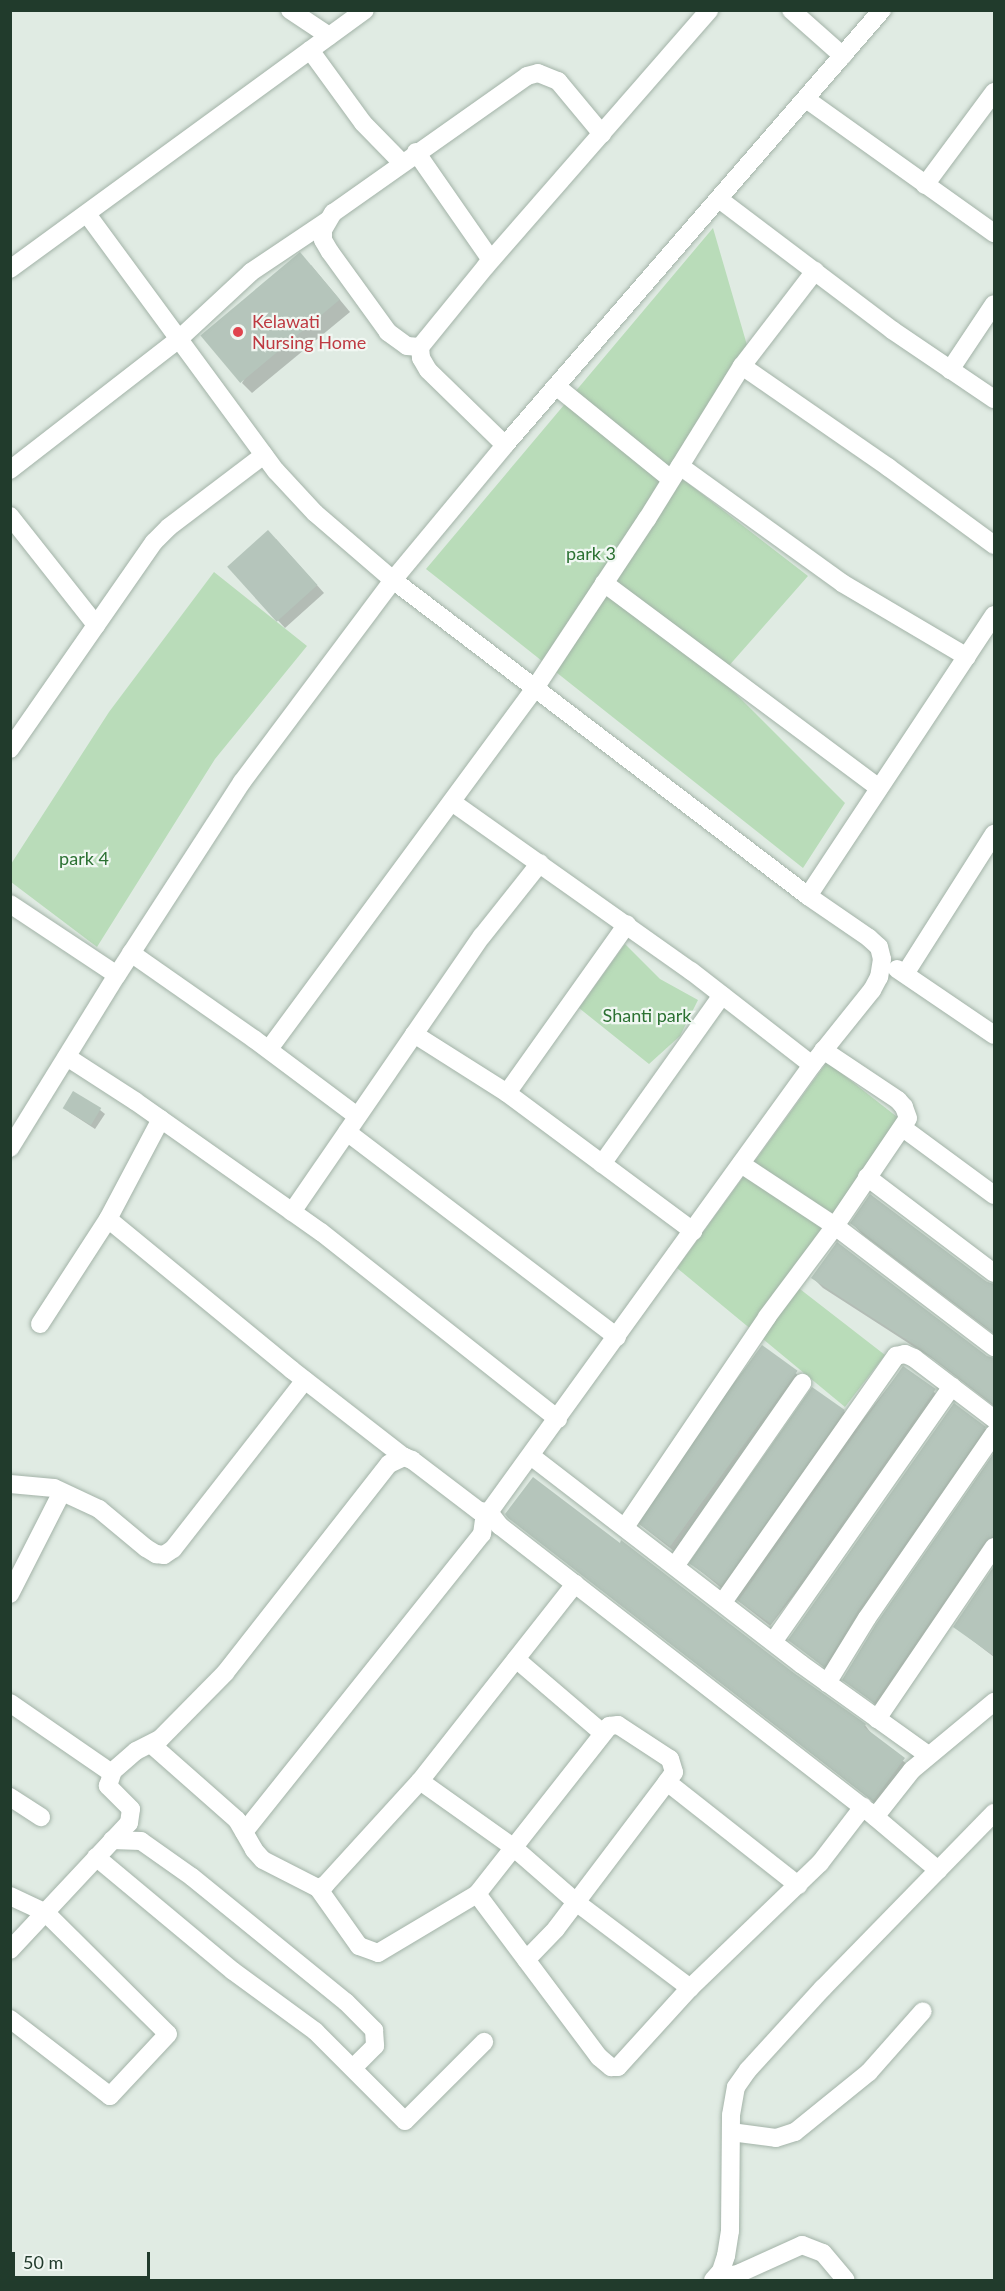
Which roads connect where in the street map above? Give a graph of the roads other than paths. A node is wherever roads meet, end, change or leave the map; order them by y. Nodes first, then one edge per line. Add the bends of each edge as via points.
1 (290, 10) edge
2 (365, 10) edge
3 (709, 10) edge
4 (791, 10) edge
5 (882, 10) edge
6 (329, 36) junction
7 (310, 50) junction
8 (843, 56) junction
9 (994, 92) edge
10 (806, 99) junction
11 (603, 134) junction
12 (409, 157) junction
13 (925, 185) junction
14 (720, 198) junction
15 (87, 214) junction
16 (327, 221) junction
17 (994, 233) edge
18 (491, 260) junction
19 (10, 269) edge
20 (815, 271) junction
21 (994, 304) edge
22 (179, 339) junction
23 (420, 347) junction
24 (742, 366) junction
25 (950, 370) junction
26 (556, 386) junction
27 (994, 399) edge
28 (505, 445) junction
29 (264, 455) junction
30 (10, 470) edge
31 (676, 473) junction
32 (10, 516) edge
33 (994, 545) edge
34 (393, 580) junction
35 (604, 583) junction
36 (994, 615) edge
37 (96, 625) junction
38 (967, 657) junction
39 (535, 688) junction
40 (13, 737) edge
41 (879, 788) junction
42 (452, 802) junction
43 (994, 837) edge
44 (540, 863) junction
45 (808, 896) junction
46 (10, 904) edge
47 (627, 924) junction
48 (131, 953) junction
49 (882, 959) junction
50 (905, 974) junction
51 (117, 975) junction
52 (722, 995) junction
53 (414, 1034) junction
54 (994, 1035) edge
55 (269, 1049) junction
56 (823, 1050) junction
57 (67, 1057) junction
58 (812, 1065) junction
59 (507, 1093) junction
60 (357, 1116) junction
61 (161, 1119) junction
62 (903, 1128) junction
63 (347, 1132) junction
64 (10, 1148) edge
65 (602, 1164) junction
66 (741, 1164) junction
67 (867, 1177) junction
68 (994, 1195) edge
69 (292, 1212) junction
70 (108, 1220) junction
71 (835, 1226) junction
72 (693, 1231) junction
73 (994, 1273) edge
74 (40, 1324) dead end
75 (617, 1337) junction
76 (994, 1347) edge
77 (305, 1380) junction
78 (802, 1383) dead end
79 (952, 1386) junction
80 (558, 1419) junction
81 (994, 1419) edge
82 (994, 1434) edge
83 (531, 1456) junction
84 (404, 1457) junction
85 (10, 1484) edge
86 (62, 1492) junction
87 (487, 1513) junction
88 (625, 1527) junction
89 (994, 1547) edge
90 (675, 1566) junction
91 (575, 1584) junction
92 (10, 1594) edge
93 (723, 1602) junction
94 (773, 1642) junction
95 (516, 1659) junction
96 (827, 1683) junction
97 (994, 1702) edge
98 (10, 1703) edge
99 (877, 1719) junction
100 (603, 1731) junction
101 (152, 1745) junction
102 (928, 1755) junction
103 (113, 1771) junction
104 (420, 1781) junction
105 (667, 1782) junction
106 (10, 1797) edge
107 (869, 1812) junction
108 (994, 1813) edge
109 (41, 1817) dead end
110 (244, 1832) junction
111 (112, 1840) junction
112 (513, 1847) junction
113 (96, 1857) junction
114 (938, 1870) junction
115 (798, 1885) junction
116 (318, 1888) junction
117 (477, 1894) junction
118 (10, 1896) edge
119 (576, 1902) junction
120 (45, 1912) junction
121 (10, 1950) edge
122 (526, 1960) junction
123 (690, 1988) junction
124 (923, 2011) dead end
125 (10, 2019) edge
126 (484, 2042) dead end
127 (354, 2067) junction
128 (731, 2132) junction
129 (714, 2280) edge
130 (846, 2280) edge

1 - 6 street
2 - 6 street
3 - 11 street
4 - 8 street
5 - 8 street
6 - 7 street
7 - 12 street via 363,123
7 - 15 street
8 - 10 street
9 - 13 street
10 - 13 street
10 - 14 street
11 - 12 street via 558,81 538,73 514,83
11 - 18 street
12 - 16 street
12 - 18 street
13 - 17 street
14 - 20 street
14 - 26 street
15 - 19 street
15 - 22 street
16 - 22 street via 251,272
16 - 23 street via 323,240 374,314 398,342
18 - 23 street
20 - 24 street
20 - 25 street
21 - 25 street
22 - 29 street
22 - 30 street
23 - 28 street via 428,370
24 - 31 street
24 - 33 street
25 - 27 street
26 - 28 street
26 - 31 street
28 - 34 street
29 - 34 street via 315,513
29 - 37 street via 162,534
31 - 35 street
31 - 38 street via 842,584
32 - 37 street
34 - 39 street
34 - 48 street via 242,782
35 - 39 street
35 - 41 street
36 - 38 street
37 - 40 street
38 - 41 street
39 - 42 street
39 - 45 street
41 - 45 street
42 - 44 street
42 - 55 street
43 - 50 street
44 - 47 street
44 - 53 street
45 - 49 street via 869,938 879,947
46 - 51 street
47 - 52 street
47 - 59 street
48 - 51 street
48 - 55 street
49 - 50 street
49 - 56 street via 872,990
50 - 54 street
51 - 57 street
52 - 58 street
52 - 65 street
53 - 59 street
53 - 60 street
55 - 60 street
56 - 58 street
56 - 62 street via 898,1100 908,1118
57 - 61 street
57 - 64 street
58 - 66 street
59 - 65 street
60 - 63 street
61 - 69 street
61 - 70 street
62 - 67 street
62 - 68 street
63 - 69 street
63 - 75 street
65 - 72 street
66 - 71 street
66 - 72 street
67 - 71 street
67 - 73 street
69 - 80 street
70 - 74 street
70 - 77 street
71 - 76 street
71 - 88 street via 767,1317
72 - 75 street
75 - 80 street
77 - 84 street
77 - 86 street via 173,1549 164,1555 146,1548 99,1509
78 - 90 street
79 - 81 street
79 - 93 street via 914,1358 896,1356
79 - 94 street
80 - 83 street
82 - 96 street
83 - 87 street
83 - 88 street
84 - 87 street
84 - 101 street via 389,1464 225,1673
85 - 86 street
86 - 92 street
87 - 91 street
87 - 110 street via 482,1534
88 - 90 street
89 - 99 street
90 - 93 street
91 - 95 street
91 - 107 street
93 - 94 street
94 - 96 street
95 - 100 street
95 - 104 street
96 - 99 street
97 - 102 street
98 - 103 street
99 - 102 street
100 - 105 street via 618,1725 670,1758 674,1772
100 - 112 street
101 - 103 street via 136,1751
101 - 110 street via 237,1820
102 - 107 street
103 - 111 street via 108,1786 132,1809 132,1817
104 - 112 street
104 - 116 street via 333,1878
105 - 115 street
105 - 119 street
106 - 109 street
107 - 114 street
107 - 115 street
108 - 114 street
110 - 116 street via 263,1860
111 - 113 street
111 - 127 street via 141,1841 192,1877 346,2002 374,2030 375,2046
112 - 117 street
112 - 119 street
113 - 120 street
113 - 127 street via 233,1971 315,2031
114 - 128 street via 748,2070 732,2096
115 - 123 street
116 - 117 street via 359,1946 378,1953
117 - 122 street
118 - 120 street
119 - 122 street
119 - 123 street
120 - 121 street
120 - 125 street via 168,2034 110,2096
122 - 123 street via 599,2057 611,2067 618,2067
124 - 128 street via 869,2072 795,2133 776,2138
126 - 127 street via 405,2121
128 - 129 street via 730,2231 726,2256
129 - 130 street via 740,2273 802,2245 823,2253

